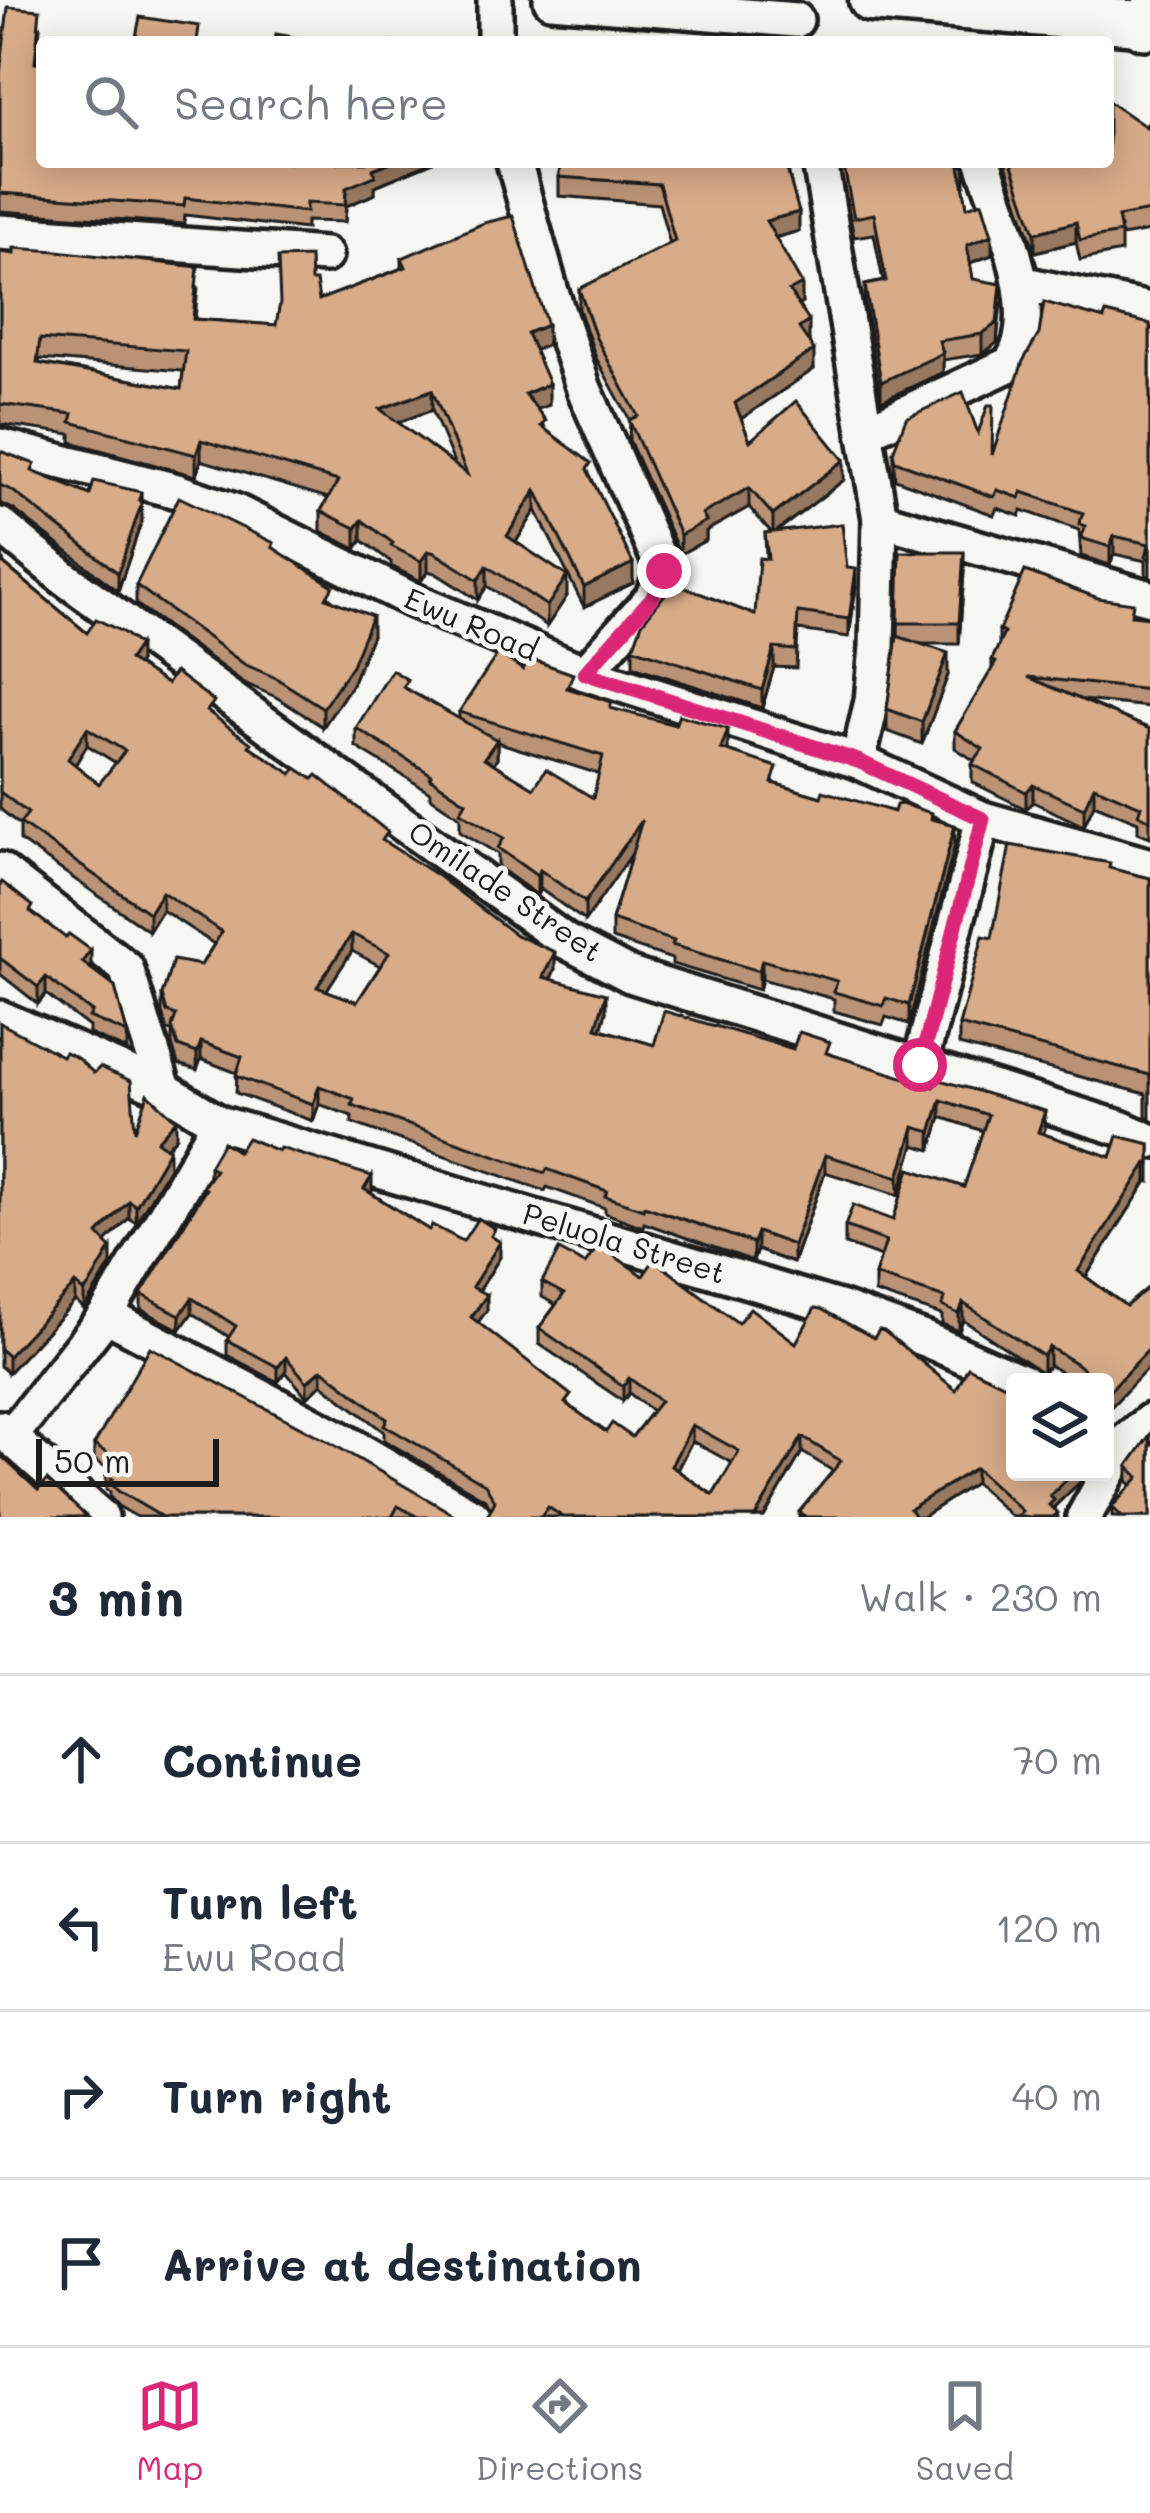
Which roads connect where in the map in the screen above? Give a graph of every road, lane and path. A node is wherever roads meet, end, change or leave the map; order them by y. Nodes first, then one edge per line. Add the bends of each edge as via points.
1 (495, 0) edge
2 (551, 0) edge
3 (871, 0) edge
4 (797, 21) edge
5 (1148, 23) edge
6 (495, 36) edge
7 (516, 168) edge
8 (821, 168) edge
9 (985, 168) edge
10 (0, 232) edge
11 (325, 255) dead end
12 (1024, 284) junction
13 (1150, 310) edge
14 (866, 432) junction
15 (0, 446) edge
16 (880, 519) junction
17 (0, 525) edge
18 (1150, 598) edge
19 (585, 673) junction
20 (858, 761) junction
21 (983, 819) junction
22 (1150, 866) edge
23 (0, 870) edge
24 (0, 1018) edge
25 (920, 1065) junction
26 (164, 1089) junction
27 (219, 1124) junction
28 (1150, 1141) edge
29 (106, 1315) junction
30 (1006, 1375) edge
31 (1127, 1430) edge
32 (5, 1433) edge
33 (101, 1517) edge
34 (474, 1517) edge
35 (1084, 1517) edge

1 - 6 street
2 - 4 street
3 - 5 main road
7 - 19 street via 584,389 664,571 652,598
8 - 14 street
9 - 12 street
10 - 11 street
12 - 13 street
12 - 14 street via 1010,364
14 - 16 street
15 - 19 street, Ewu Road via 234,511 412,600
16 - 18 street
16 - 20 street via 878,647
17 - 25 street, Omilade Street via 565,941 630,975
19 - 20 street, Ewu Road
20 - 21 street, Ewu Road
21 - 22 street, Ewu Road
21 - 25 street
23 - 26 street via 126,968
24 - 26 street, Peluola Street
25 - 28 street, Omilade Street
26 - 27 street, Peluola Street
27 - 29 street
27 - 30 street, Peluola Street via 842,1309
29 - 32 street
29 - 34 street
31 - 35 street
32 - 33 street

